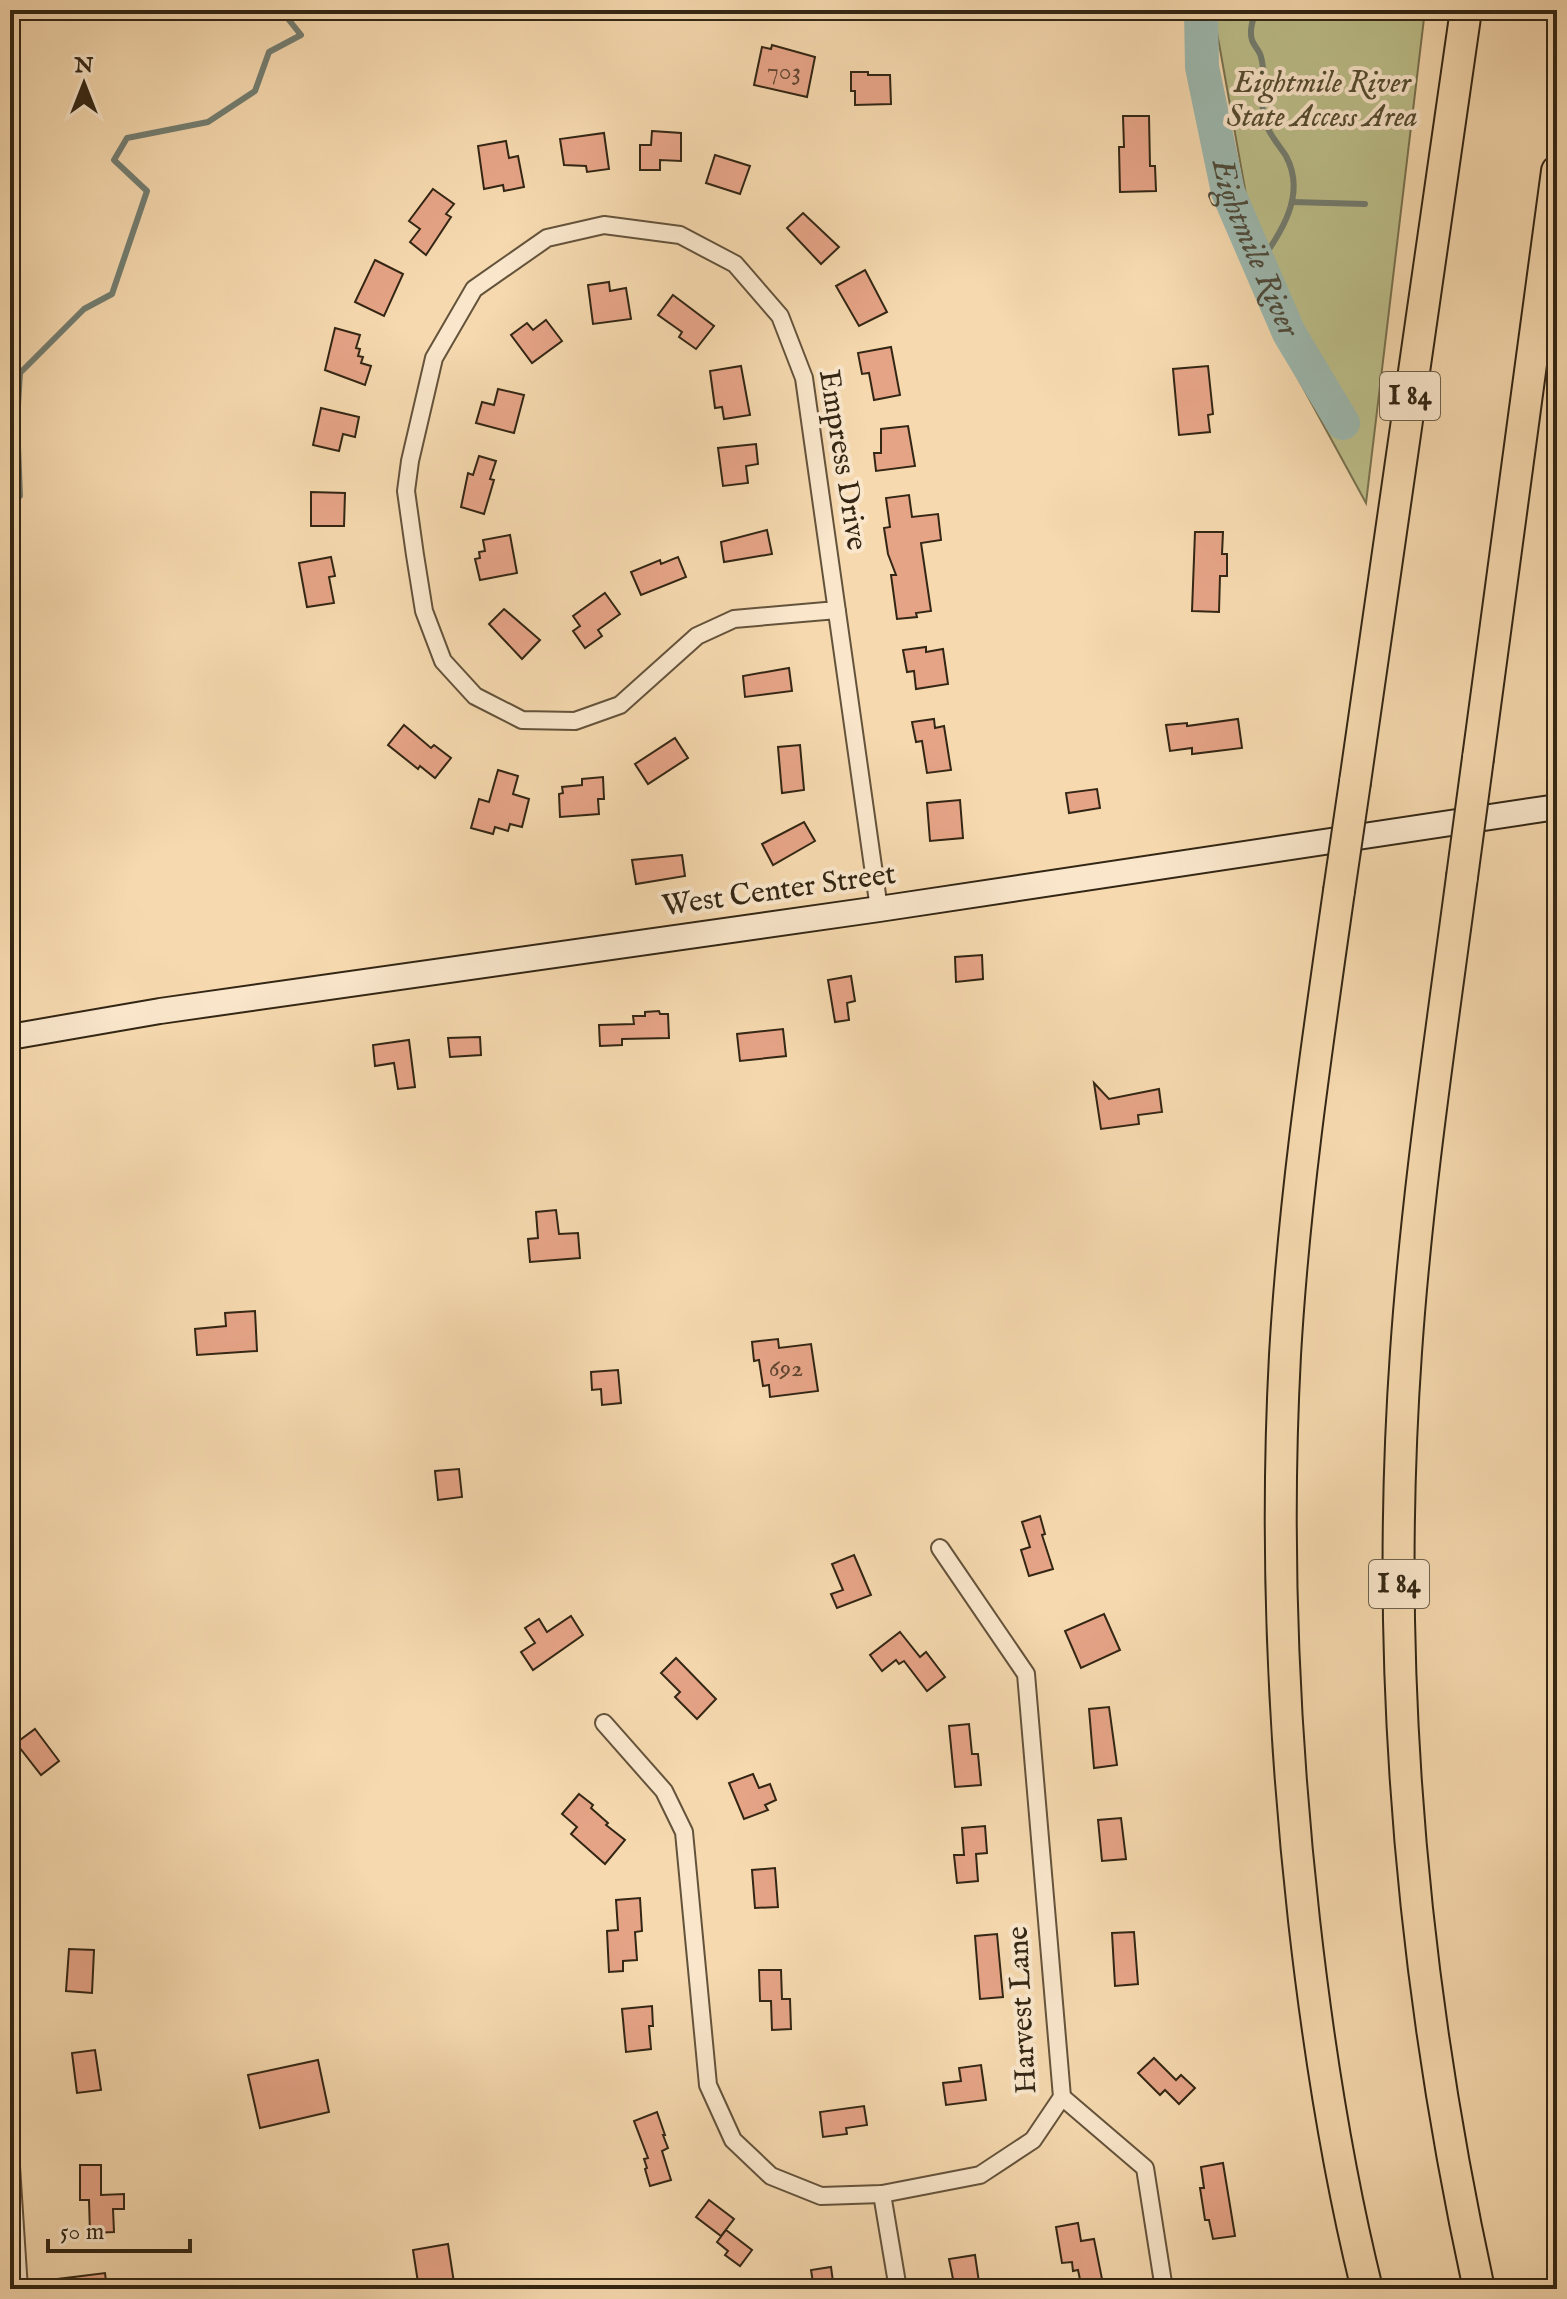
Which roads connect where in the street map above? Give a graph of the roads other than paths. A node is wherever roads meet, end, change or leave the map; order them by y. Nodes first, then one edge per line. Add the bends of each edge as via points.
1 (1466, 10) edge
2 (1557, 171) edge
3 (837, 610) junction
4 (1557, 807) edge
5 (879, 909) junction
6 (10, 1037) edge
7 (940, 1548) dead end
8 (604, 1723) dead end
9 (1062, 2097) junction
10 (10, 2151) edge
11 (882, 2194) junction
12 (19, 2289) edge
13 (898, 2289) edge
14 (1164, 2289) edge
15 (1367, 2289) edge
16 (1479, 2289) edge

1 - 15 highway, I 84, bridge via 1304,1150 1281,1458 1289,1768 1309,1959 1335,2133
2 - 16 highway, I 84, bridge via 1413,1260 1405,1369 1399,1559 1404,1758 1423,1960 1451,2154
3 - 3 street, Empress Drive via 804,378 780,316 735,264 680,235 604,225 547,238 474,289 434,358 406,491 424,611 443,661 475,696 522,720 575,721 620,705 697,636 734,619
3 - 5 street, Empress Drive
4 - 5 street, West Center Street
5 - 6 street, West Center Street
7 - 9 street, Harvest Lane via 1026,1674
8 - 11 street, Harvest Lane via 664,1791 684,1832 708,2085 733,2140 771,2176 821,2196
9 - 11 street, Harvest Lane via 1033,2140 980,2175
9 - 14 street via 1145,2168
10 - 12 street
11 - 13 street

